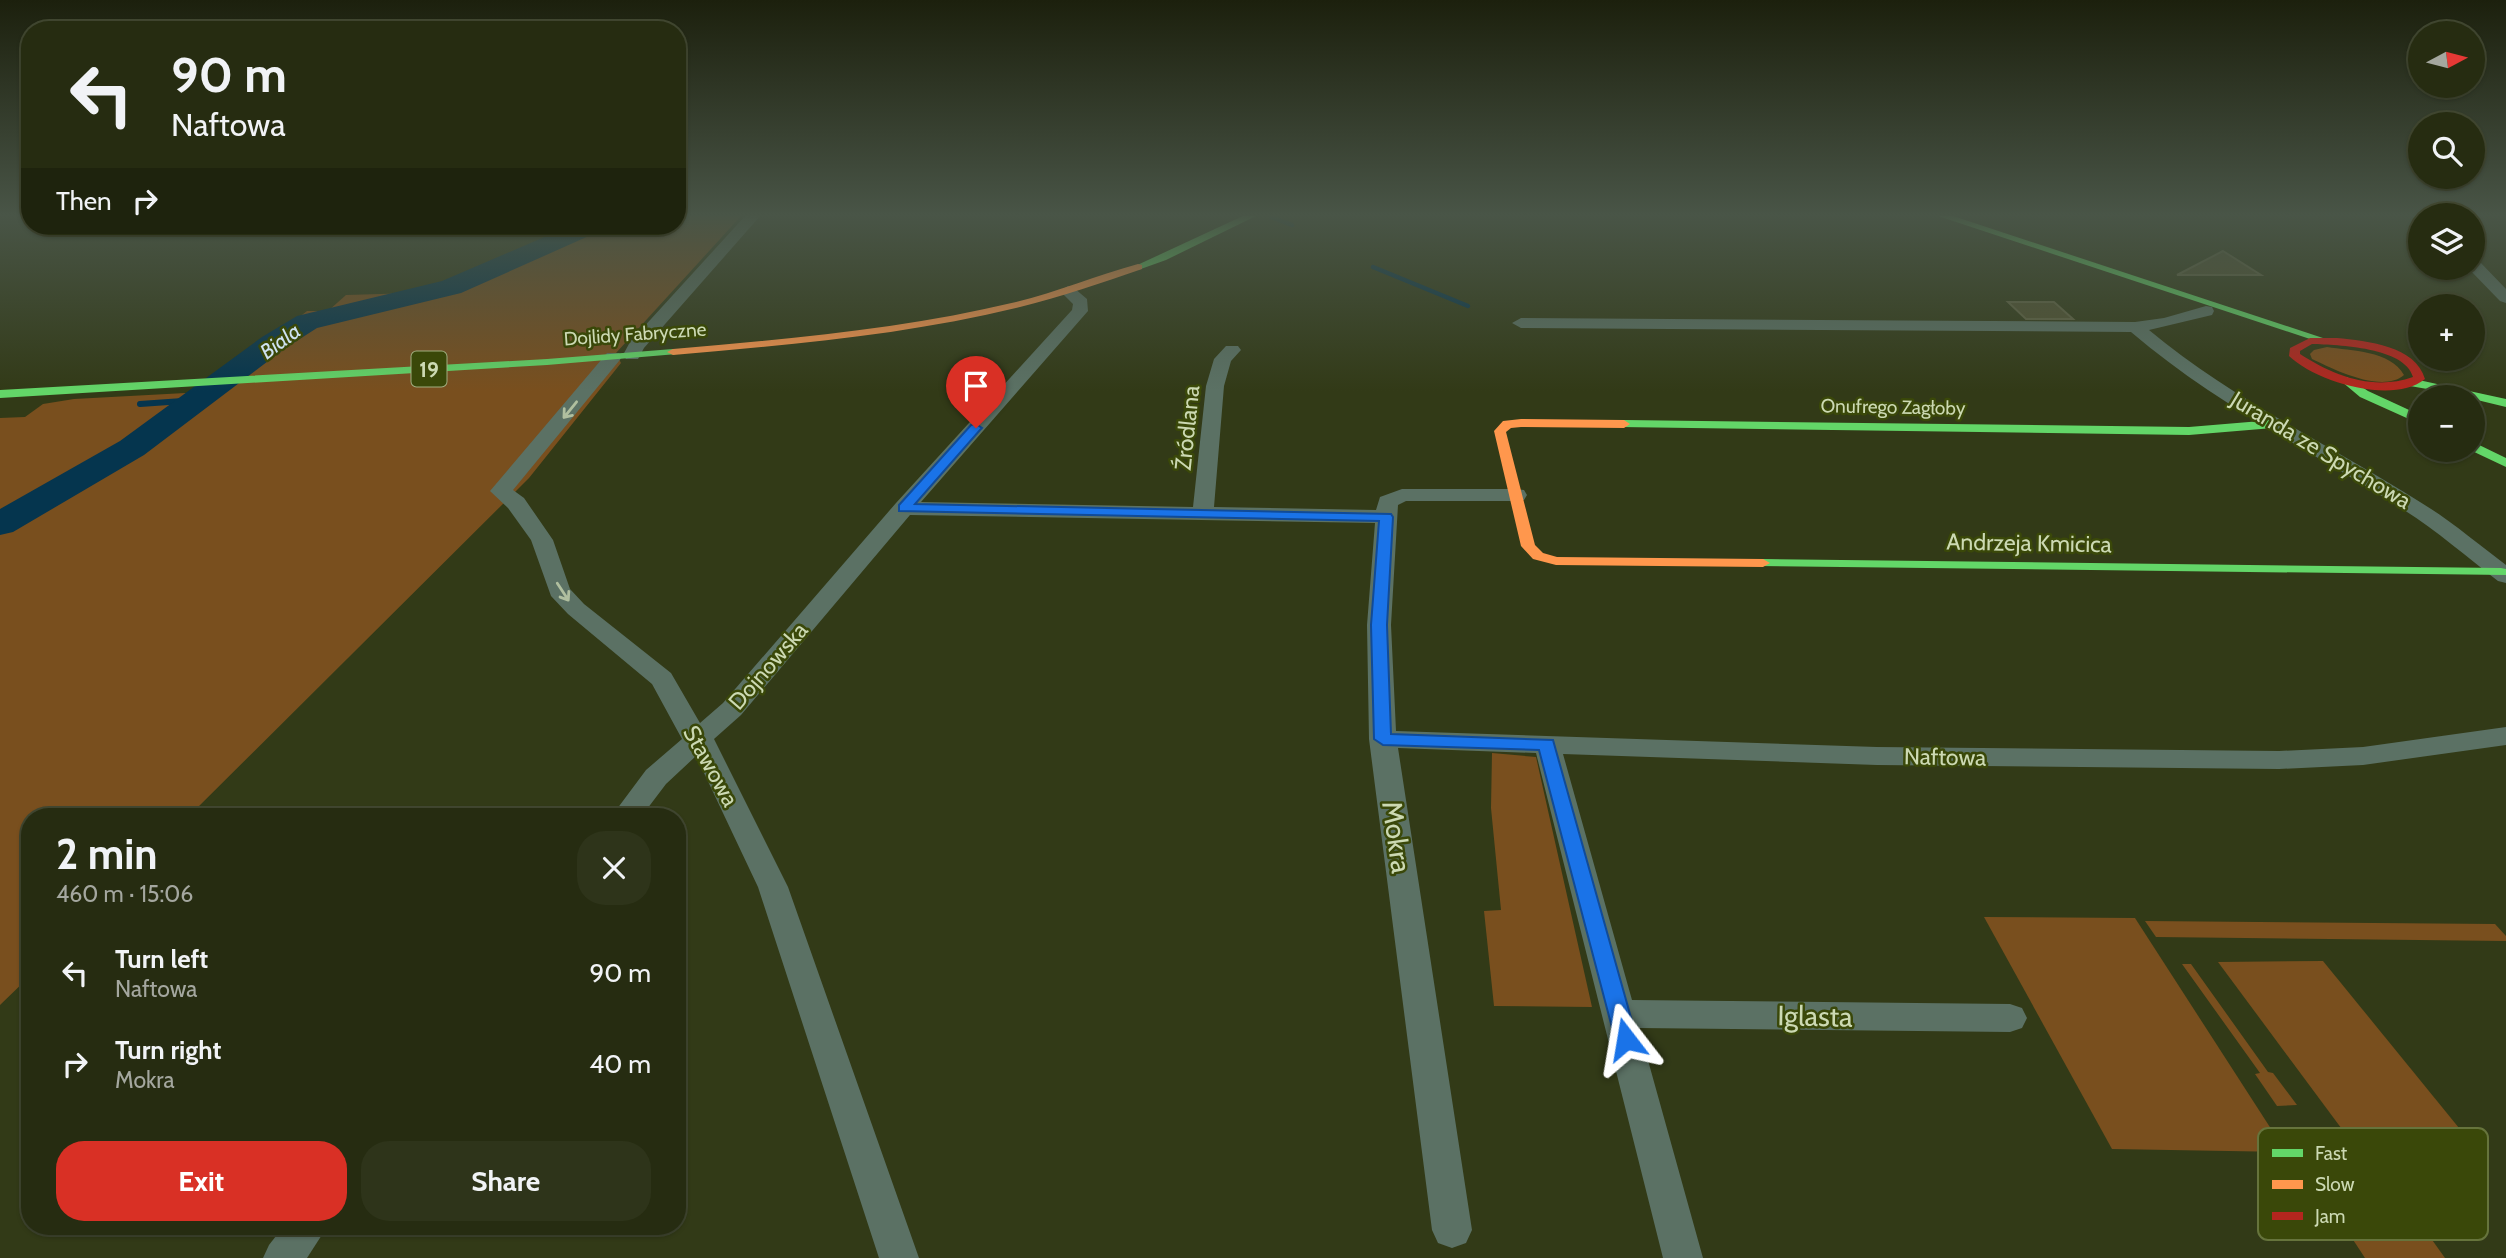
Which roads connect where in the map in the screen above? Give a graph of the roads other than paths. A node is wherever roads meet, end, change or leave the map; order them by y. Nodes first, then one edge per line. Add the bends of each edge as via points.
1 (701, 274) edge
2 (1118, 274) edge
3 (2093, 274) edge
4 (2121, 274) edge
5 (2485, 276) edge
6 (1068, 291) junction
7 (2506, 298) edge
8 (2206, 311) junction
9 (1521, 323) dead end
10 (2135, 327) junction
11 (2326, 341) junction
12 (2294, 350) junction
13 (1232, 351) dead end
14 (623, 356) junction
15 (2416, 376) junction
16 (2347, 381) junction
17 (2386, 386) junction
18 (2506, 393) edge
19 (0, 394) edge
20 (2506, 403) edge
21 (2408, 409) edge
22 (2408, 414) edge
23 (2273, 424) junction
24 (2485, 452) edge
25 (2506, 463) edge
26 (1516, 495) junction
27 (904, 508) junction
28 (1203, 515) junction
29 (1386, 517) junction
30 (2503, 574) edge
31 (2506, 736) edge
32 (696, 739) junction
33 (1383, 739) junction
34 (1547, 744) junction
35 (632, 808) edge
36 (1619, 1014) junction
37 (2010, 1018) dead end
38 (1452, 1230) dead end
39 (301, 1235) edge
40 (283, 1258) edge
41 (899, 1258) edge
42 (1683, 1258) edge

1 - 14 street, Stawowa
2 - 6 main road, Dojlidy Fabryczne / 19
3 - 8 main road
4 - 11 main road
5 - 7 street
6 - 14 main road, Dojlidy Fabryczne / 19 via 998,309 853,334
6 - 27 street, Dojnowska via 1082,303 1080,311
8 - 10 street
8 - 12 main road
9 - 10 street
10 - 23 street, Juranda ze Spychowa
11 - 12 main road
11 - 15 main road via 2384,352
12 - 16 main road via 2295,356 2314,369
13 - 28 street, Źródlana via 1223,359 1214,386
14 - 19 main road, Dojlidy Fabryczne / 19
14 -> 32 street, Stawowa via 501,491 516,503 542,540 559,591 662,679
15 - 17 main road
15 - 18 main road
15 - 20 main road
16 - 17 main road
16 - 22 main road
17 - 21 main road
23 - 26 main road, Onufrego Zagłoby via 2189,431 1513,424 1500,431
23 - 30 street, Juranda ze Spychowa via 2414,507
24 - 25 main road
26 - 29 street via 1412,494 1388,502
26 - 30 main road, Andrzeja Kmicica via 1531,552 1556,561
27 - 28 street
27 - 32 street, Dojnowska via 732,709
28 - 29 street
29 - 33 street, Mokra via 1379,625
31 - 34 street, Naftowa via 2363,756 2279,760 1877,756
32 - 35 street, Dojnowska
32 - 41 street, Stawowa via 705,746 773,887
33 - 34 street, Naftowa
33 - 38 street, Mokra
34 - 36 street
36 - 37 street, Iglasta
36 - 42 street
39 - 40 street

